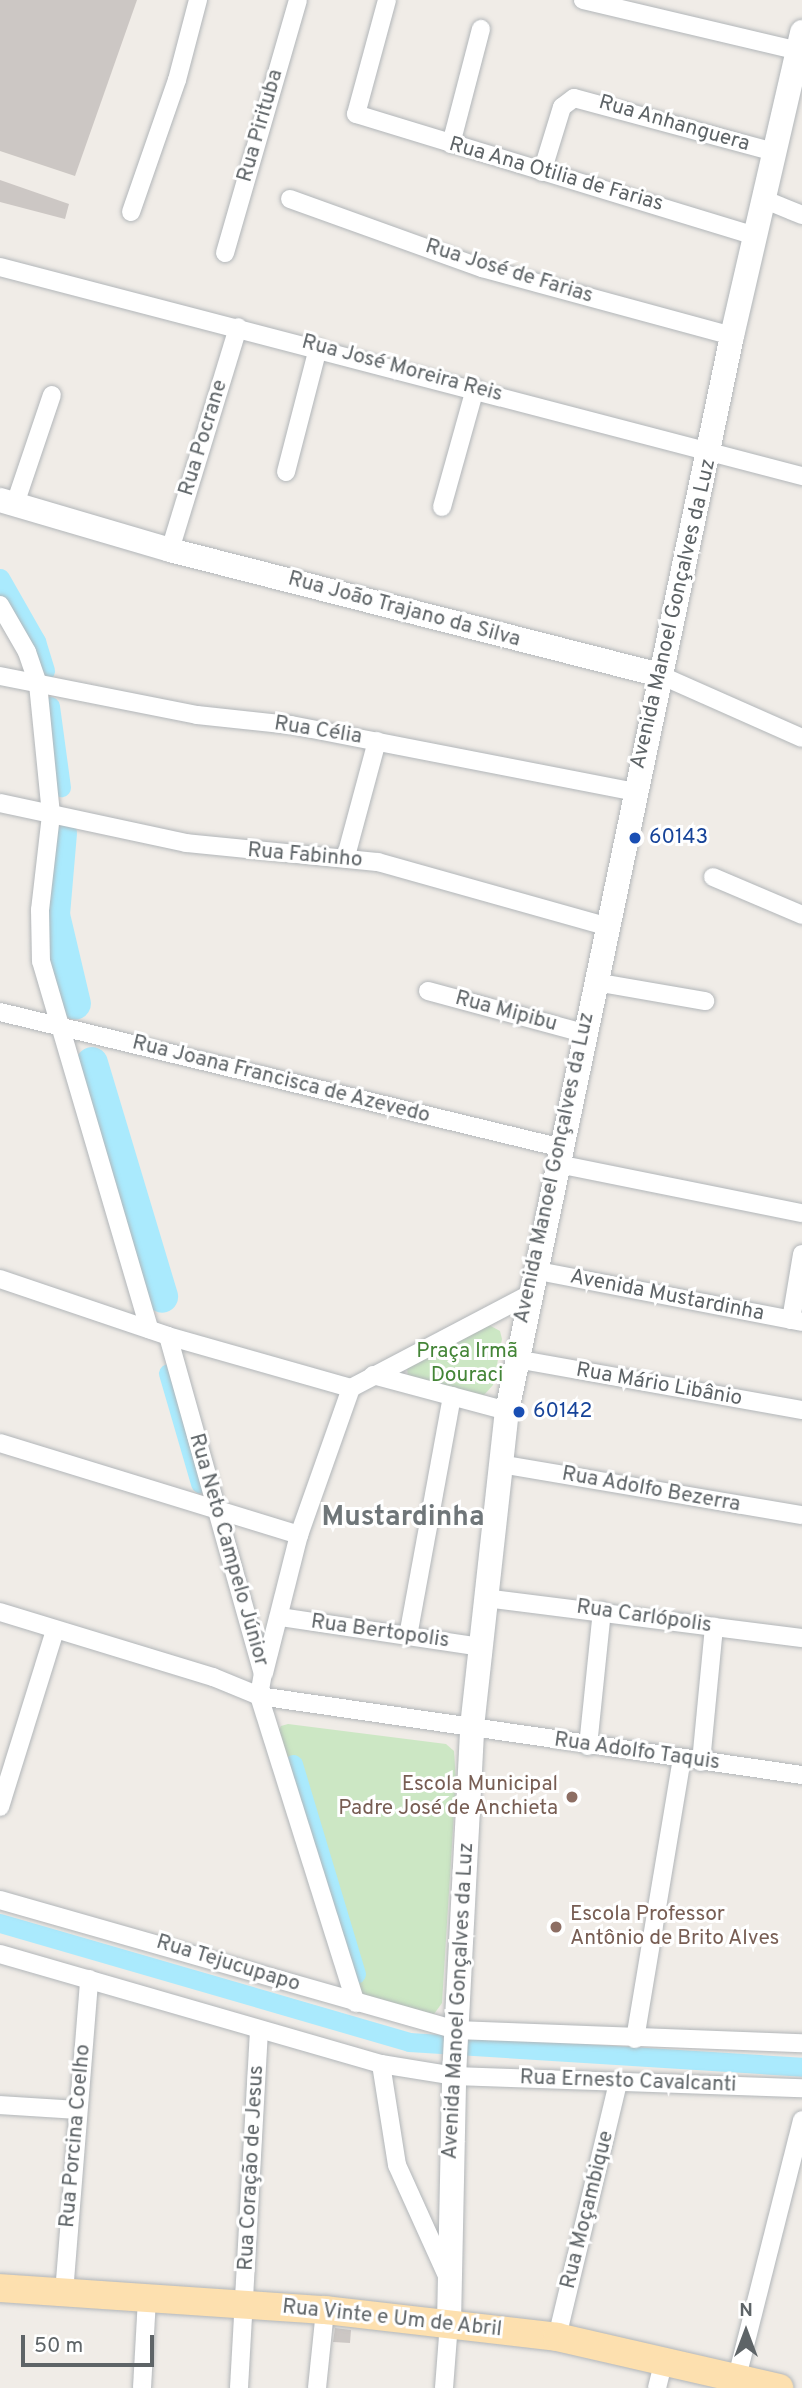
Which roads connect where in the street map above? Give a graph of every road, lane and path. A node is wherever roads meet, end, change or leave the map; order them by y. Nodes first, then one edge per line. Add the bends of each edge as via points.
1 (198, 0) edge
2 (298, 0) edge
3 (387, 0) edge
4 (583, 0) edge
5 (481, 29) dead end
6 (800, 42) edge
7 (796, 89) edge
8 (451, 144) junction
9 (774, 152) junction
10 (542, 172) junction
11 (290, 198) dead end
12 (763, 199) junction
13 (131, 212) dead end
14 (802, 215) edge
15 (756, 236) junction
16 (225, 253) dead end
17 (0, 267) edge
18 (238, 327) junction
19 (732, 336) junction
20 (318, 348) junction
21 (475, 388) junction
22 (52, 395) dead end
23 (710, 453) junction
24 (286, 471) dead end
25 (802, 476) edge
26 (8, 502) edge
27 (442, 507) dead end
28 (170, 550) junction
29 (0, 605) edge
30 (660, 675) junction
31 (0, 676) edge
32 (38, 684) junction
33 (802, 738) edge
34 (377, 741) junction
35 (635, 792) junction
36 (0, 803) edge
37 (51, 815) junction
38 (346, 856) junction
39 (713, 877) dead end
40 (802, 915) edge
41 (606, 926) junction
42 (595, 982) junction
43 (428, 991) dead end
44 (705, 1001) dead end
45 (0, 1012) edge
46 (62, 1029) junction
47 (584, 1033) junction
48 (560, 1156) junction
49 (802, 1213) edge
50 (802, 1254) edge
51 (533, 1270) junction
52 (0, 1279) edge
53 (528, 1295) junction
54 (796, 1321) edge
55 (149, 1329) junction
56 (168, 1336) junction
57 (516, 1359) junction
58 (373, 1375) junction
59 (351, 1388) junction
60 (452, 1396) junction
61 (802, 1410) edge
62 (507, 1411) junction
63 (0, 1443) edge
64 (500, 1464) junction
65 (216, 1509) junction
66 (802, 1515) edge
67 (299, 1535) junction
68 (485, 1598) junction
69 (602, 1611) junction
70 (0, 1612) edge
71 (280, 1617) junction
72 (714, 1627) junction
73 (55, 1630) junction
74 (408, 1636) junction
75 (802, 1638) edge
76 (480, 1647) junction
77 (263, 1673) junction
78 (259, 1696) junction
79 (472, 1727) junction
80 (589, 1746) junction
81 (682, 1759) junction
82 (701, 1762) junction
83 (802, 1775) edge
84 (0, 1807) edge
85 (0, 1900) edge
86 (0, 1954) edge
87 (89, 1979) junction
88 (356, 2003) junction
89 (259, 2031) junction
90 (456, 2033) junction
91 (635, 2039) junction
92 (802, 2043) edge
93 (381, 2064) junction
94 (454, 2072) junction
95 (618, 2082) junction
96 (802, 2088) edge
97 (0, 2105) edge
98 (77, 2110) junction
99 (802, 2120) edge
100 (448, 2278) junction
101 (0, 2288) edge
102 (64, 2293) junction
103 (147, 2299) junction
104 (246, 2306) junction
105 (325, 2310) junction
106 (449, 2323) junction
107 (557, 2337) junction
108 (664, 2360) junction
109 (737, 2377) junction
110 (142, 2388) edge
111 (239, 2388) edge
112 (317, 2388) edge
113 (444, 2388) edge
114 (657, 2388) edge
115 (779, 2388) edge

1 - 13 street via 177,80
2 - 16 street, Rua Pirituba
3 - 8 street, Rua Ana Otilia de Farias via 356,114
4 - 6 street
5 - 8 street
6 - 7 main road, Avenida Manoel Gonçalves da Luz
7 - 9 main road, Avenida Manoel Gonçalves da Luz
8 - 10 street, Rua Ana Otilia de Farias
9 - 10 street, Rua Anhanguera via 574,98 562,107
9 - 12 main road, Avenida Manoel Gonçalves da Luz
10 - 15 street, Rua Ana Otilia de Farias
11 - 19 street, Rua José de Farias via 482,268
12 - 14 street
12 - 15 main road, Avenida Manoel Gonçalves da Luz
15 - 19 main road, Avenida Manoel Gonçalves da Luz
17 - 18 street, Rua José Moreira Reis
18 - 20 street, Rua José Moreira Reis
18 - 28 street, Rua Pocrane
19 - 23 main road, Avenida Manoel Gonçalves da Luz
20 - 21 street, Rua José Moreira Reis
20 - 24 street
21 - 23 street, Rua José Moreira Reis
21 - 27 street
22 - 26 street
23 - 25 street, Rua José Moreira Reis
23 - 30 main road, Avenida Manoel Gonçalves da Luz
26 - 28 main road, Rua João Trajano da Silva
28 - 30 main road, Rua João Trajano da Silva
29 - 32 street via 27,652
30 - 33 street, Rua João Trajano da Silva
30 - 35 main road, Avenida Manoel Gonçalves da Luz
31 - 32 street, Rua Célia
32 - 34 street, Rua Célia via 197,715 291,725
32 - 37 street
34 - 35 street, Rua Célia
34 - 38 street
35 - 41 main road, Avenida Manoel Gonçalves da Luz
36 - 37 street, Rua Fabinho
37 - 38 street, Rua Fabinho via 186,843
37 - 46 street via 38,937
38 - 41 street, Rua Fabinho
39 - 40 street
41 - 42 main road, Avenida Manoel Gonçalves da Luz
42 - 44 street
42 - 47 main road, Avenida Manoel Gonçalves da Luz
43 - 47 street, Rua Mipibu
45 - 46 street, Rua Joana Francisca de Azevedo
46 - 48 street, Rua Joana Francisca de Azevedo
46 - 55 street
47 - 48 main road, Avenida Manoel Gonçalves da Luz
48 - 49 street, Rua Joana Francisca de Azevedo
48 - 51 main road, Avenida Manoel Gonçalves da Luz
50 - 54 street
51 - 53 main road, Avenida Manoel Gonçalves da Luz
51 - 54 street, Avenida Mustardinha
52 - 55 street
53 - 57 main road, Avenida Manoel Gonçalves da Luz
53 - 58 street
55 - 56 street
56 - 59 street
56 - 65 street, Rua Neto Campelo Júnior
57 - 61 street, Rua Mário Libânio
57 - 62 main road, Avenida Manoel Gonçalves da Luz
58 - 59 street
58 - 60 street
59 - 67 street
60 - 62 street
60 - 74 street
62 - 64 main road, Avenida Manoel Gonçalves da Luz
63 - 65 street
64 - 66 street, Rua Adolfo Bezerra
64 - 68 main road, Avenida Manoel Gonçalves da Luz
65 - 67 street
65 - 77 street, Rua Neto Campelo Júnior
67 - 71 street
68 - 69 street, Rua Carlópolis
68 - 76 main road, Avenida Manoel Gonçalves da Luz
69 - 72 street, Rua Carlópolis
69 - 80 street
70 - 73 street, Rua Adolfo Taquis
71 - 74 street, Rua Bertopolis
71 - 77 street
72 - 75 street, Rua Carlópolis
72 - 82 street
73 - 78 street, Rua Adolfo Taquis via 213,1677
73 - 84 street
74 - 76 street, Rua Bertopolis
76 - 79 main road, Avenida Manoel Gonçalves da Luz
77 - 78 street, Rua Neto Campelo Júnior
78 - 79 street, Rua Adolfo Taquis
78 - 88 street, Rua Neto Campelo Júnior
79 - 80 street, Rua Adolfo Taquis
79 - 90 main road, Avenida Manoel Gonçalves da Luz
80 - 81 street, Rua Adolfo Taquis
81 - 82 street, Rua Adolfo Taquis
81 - 91 street
82 - 83 street, Rua Adolfo Taquis
85 - 88 street, Rua Tejucupapo
86 - 87 street
87 - 89 street
87 - 98 street, Rua Porcina Coelho
88 - 90 street, Rua Tejucupapo
89 - 93 street
89 - 104 street, Rua Coração de Jesus
90 - 91 street, Rua Ernesto Cavalcanti
90 - 94 main road, Avenida Manoel Gonçalves da Luz
91 - 92 street, Rua Ernesto Cavalcanti
93 - 94 street
93 - 100 street via 397,2165
94 - 95 street, Rua Ernesto Cavalcanti
94 - 100 main road, Avenida Manoel Gonçalves da Luz
95 - 96 street, Rua Ernesto Cavalcanti
95 - 107 street, Rua Moçambique
97 - 98 street
98 - 102 street, Rua Porcina Coelho
99 - 109 street
100 - 106 main road, Avenida Manoel Gonçalves da Luz
101 - 102 main road, Rua Vinte e Um de Abril
102 - 103 main road, Rua Vinte e Um de Abril
103 - 104 main road, Rua Vinte e Um de Abril
103 - 110 street
104 - 105 main road, Rua Vinte e Um de Abril
104 - 111 street, Rua Coração de Jesus
105 - 106 main road, Rua Vinte e Um de Abril
105 - 112 street
106 - 107 main road, Rua Vinte e Um de Abril
106 - 113 street
107 - 108 main road, Rua Vinte e Um de Abril
108 - 109 main road, Rua Vinte e Um de Abril
108 - 114 street
109 - 115 main road, Rua Vinte e Um de Abril

